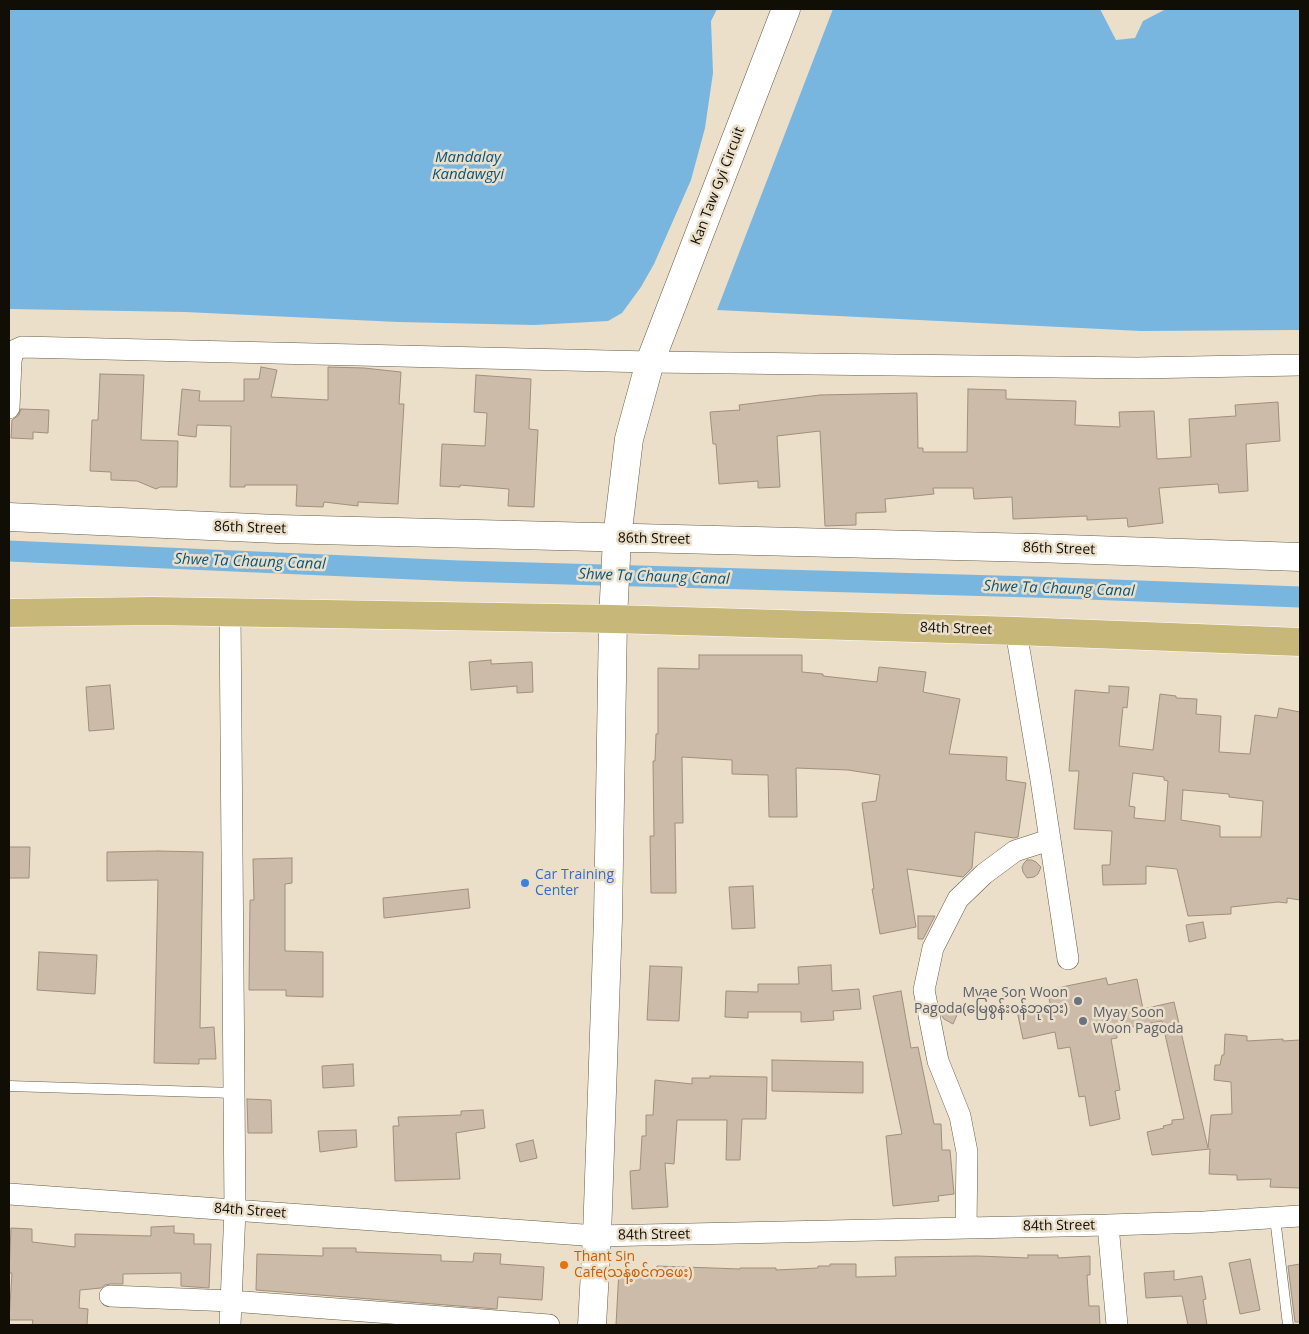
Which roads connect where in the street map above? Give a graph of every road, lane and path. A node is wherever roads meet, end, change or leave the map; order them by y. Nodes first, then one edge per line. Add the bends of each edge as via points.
1 (786, 9) edge
2 (11, 351) edge
3 (650, 362) junction
4 (1300, 365) edge
5 (9, 408) edge
6 (9, 517) edge
7 (617, 540) junction
8 (1300, 557) edge
9 (230, 612) junction
10 (9, 613) edge
11 (613, 616) junction
12 (1016, 631) junction
13 (1300, 642) edge
14 (1049, 840) junction
15 (1068, 959) dead end
16 (9, 1086) edge
17 (234, 1093) junction
18 (9, 1194) edge
19 (235, 1211) junction
20 (1300, 1216) edge
21 (1274, 1218) junction
22 (1108, 1225) junction
23 (966, 1228) junction
24 (598, 1236) junction
25 (110, 1296) dead end
26 (231, 1302) junction
27 (230, 1325) edge
28 (549, 1325) edge
29 (592, 1325) edge
30 (1116, 1325) edge
31 (1288, 1325) edge

1 - 3 street, Kan Taw Gyi Circuit
2 - 3 street via 30,347
2 - 5 street
3 - 4 street via 1137,368
3 - 7 street, Kan Taw Gyi Circuit via 629,439
6 - 7 street, 86th Street
7 - 8 street, 86th Street
7 - 11 street, Kan Taw Gyi Circuit
9 - 10 main road, 84th Street
9 - 11 main road, 84th Street
9 - 17 street
11 - 12 main road, 84th Street
11 - 24 street, Kan Taw Gyi Circuit
12 - 13 main road, 84th Street
12 - 14 street
14 - 15 street
14 - 23 street via 1014,851 958,899 934,948 924,990 938,1061 960,1116 967,1152
16 - 17 lane
17 - 19 street
18 - 19 street, 84th Street
19 - 24 street, 84th Street
19 - 26 street
20 - 21 street, 84th Street
21 - 22 street, 84th Street
21 - 31 lane
22 - 23 street, 84th Street
22 - 30 street
23 - 24 street, 84th Street
24 - 29 street, Kan Taw Gyi Circuit
25 - 26 street
26 - 27 street
26 - 28 street

